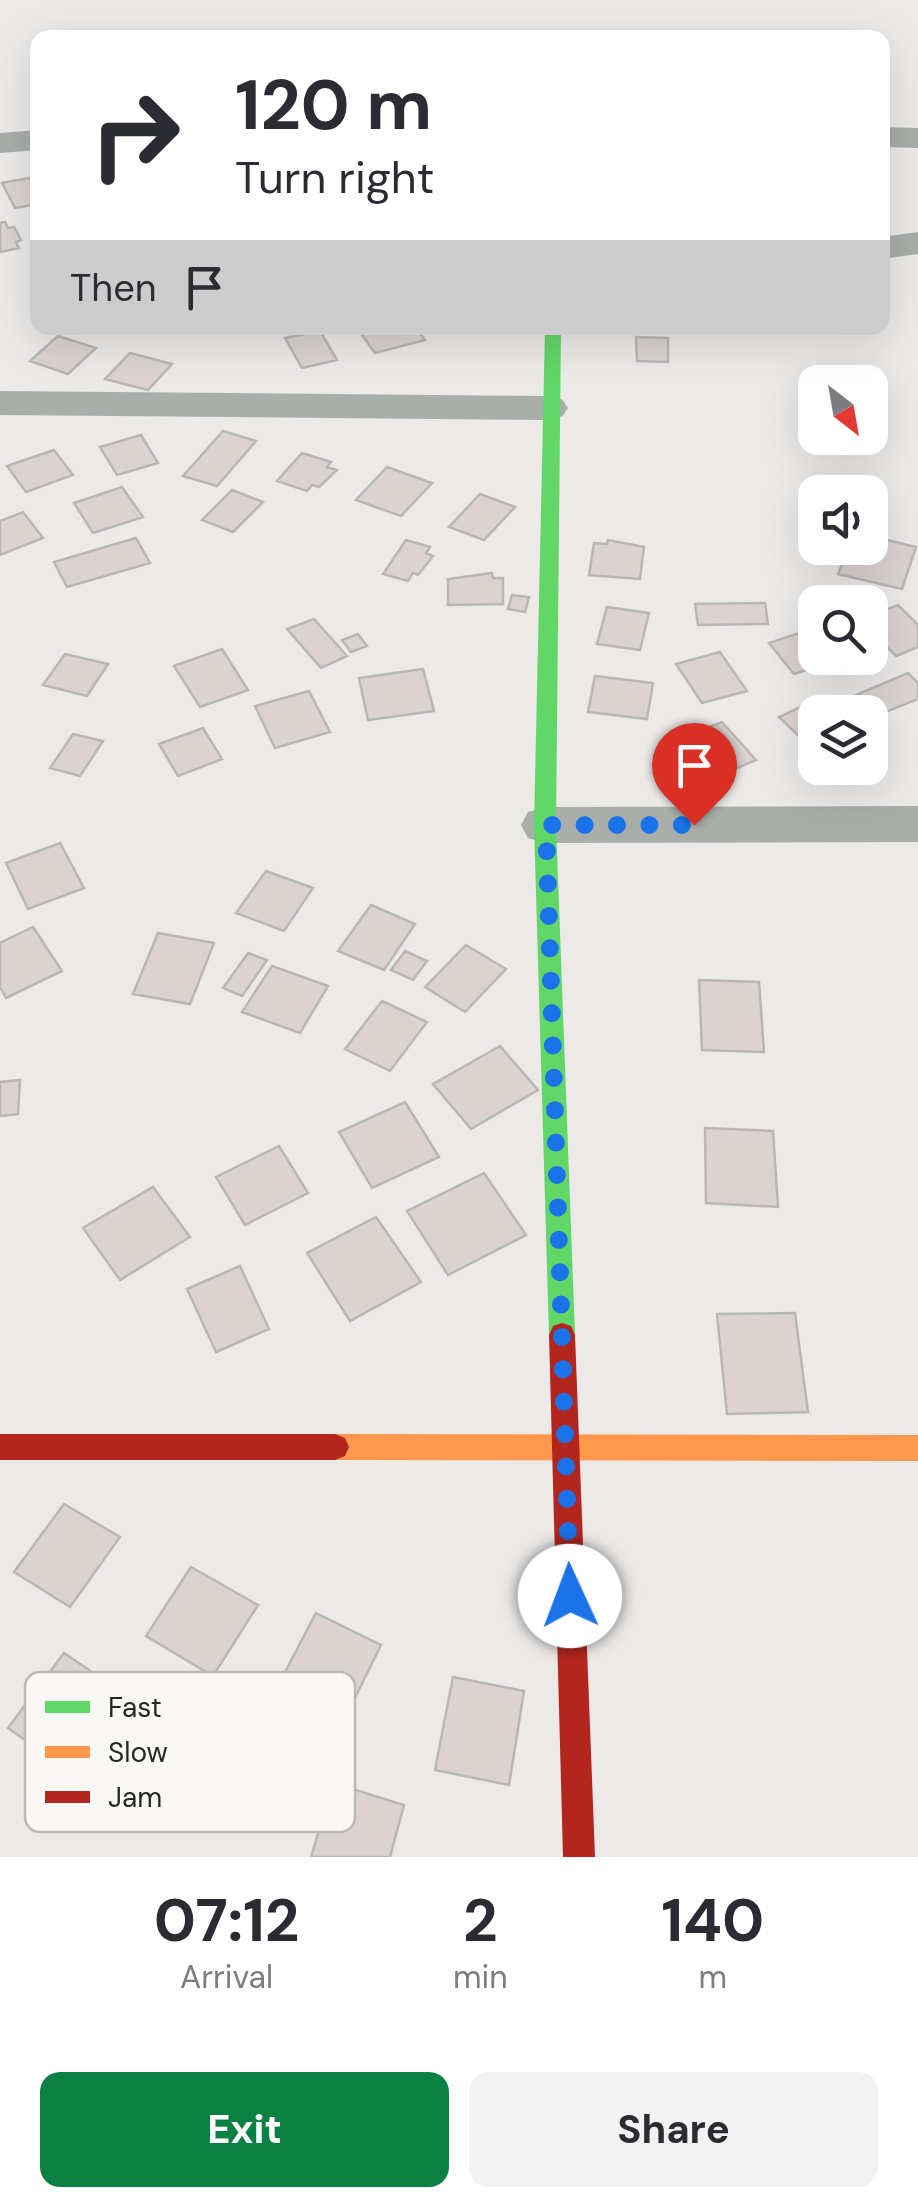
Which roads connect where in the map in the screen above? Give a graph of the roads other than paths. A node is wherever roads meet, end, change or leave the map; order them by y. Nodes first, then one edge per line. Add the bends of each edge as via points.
1 (890, 137) edge
2 (918, 138) edge
3 (30, 141) edge
4 (0, 143) edge
5 (918, 242) edge
6 (890, 247) edge
7 (553, 335) edge
8 (0, 402) edge
9 (549, 408) junction
10 (918, 824) edge
11 (546, 825) junction
12 (566, 1446) junction
13 (0, 1447) edge
14 (918, 1448) edge
15 (579, 1857) edge

1 - 2 street
3 - 4 street
5 - 6 street
7 - 9 street
8 - 9 street
9 - 11 street
10 - 11 street
11 - 12 street
12 - 13 street
12 - 14 street
12 - 15 street

